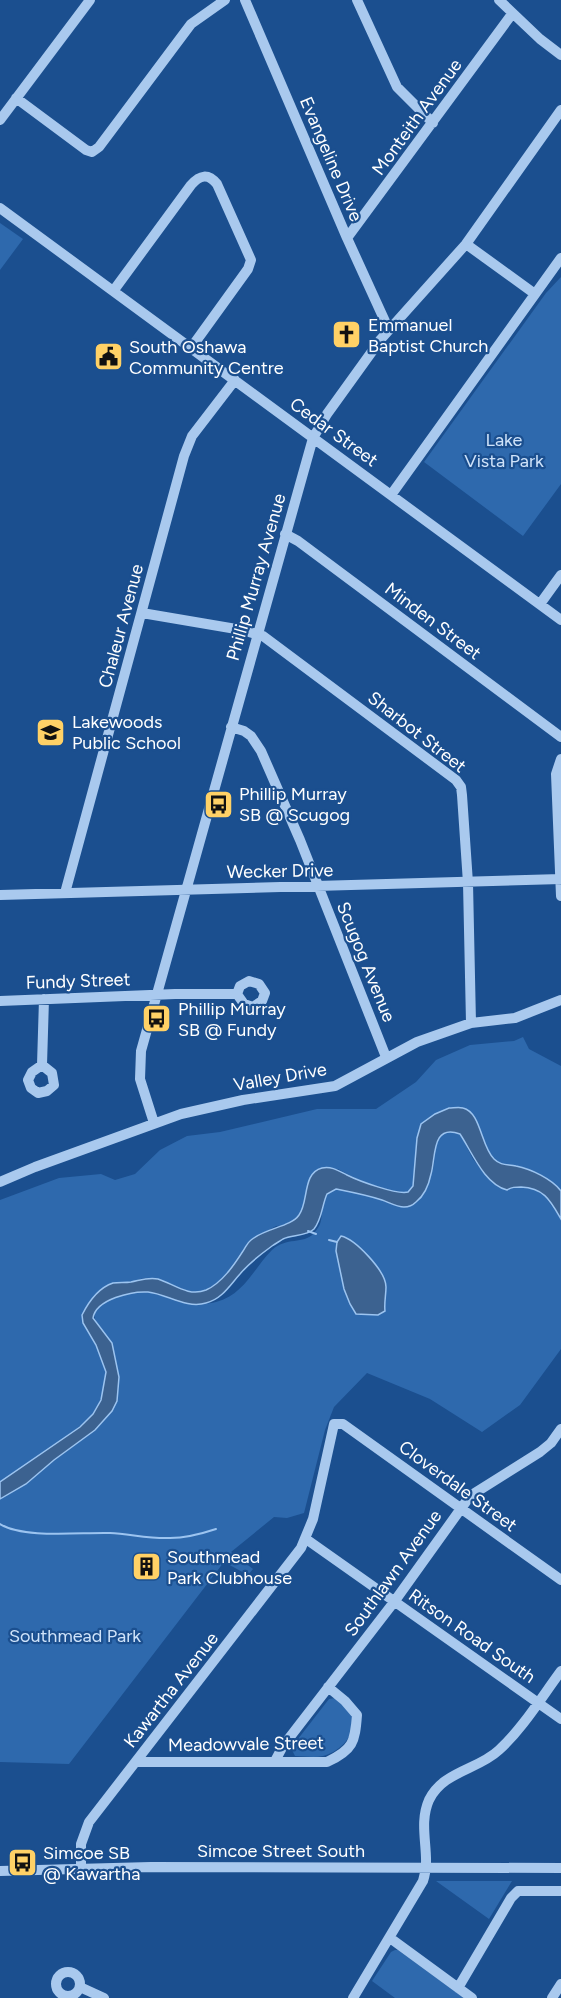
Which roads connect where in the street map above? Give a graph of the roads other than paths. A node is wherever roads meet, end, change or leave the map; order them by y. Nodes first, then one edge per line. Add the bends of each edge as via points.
1 (90, 0) edge
2 (225, 0) edge
3 (245, 0) edge
4 (357, 0) edge
5 (500, 0) edge
6 (512, 14) junction
7 (561, 55) edge
8 (16, 98) junction
9 (561, 110) edge
10 (0, 120) edge
11 (433, 123) junction
12 (0, 208) edge
13 (347, 238) junction
14 (466, 244) junction
15 (561, 258) edge
16 (114, 290) junction
17 (535, 294) junction
18 (389, 330) junction
19 (191, 348) junction
20 (235, 380) junction
21 (313, 438) junction
22 (391, 495) junction
23 (285, 534) junction
24 (561, 575) edge
25 (540, 604) junction
26 (142, 613) junction
27 (561, 620) edge
28 (257, 634) junction
29 (231, 727) junction
30 (561, 737) edge
31 (561, 759) edge
32 (561, 879) edge
33 (468, 883) junction
34 (318, 887) junction
35 (188, 889) junction
36 (65, 893) junction
37 (0, 895) edge
38 (561, 896) edge
39 (237, 994) dead end
40 (157, 995) junction
41 (44, 999) junction
42 (561, 999) edge
43 (0, 1001) edge
44 (471, 1023) junction
45 (386, 1058) junction
46 (42, 1065) dead end
47 (154, 1123) junction
48 (0, 1182) edge
49 (334, 1424) joint
50 (561, 1429) edge
51 (556, 1446) edge
52 (460, 1508) junction
53 (306, 1539) junction
54 (561, 1580) edge
55 (394, 1602) junction
56 (561, 1671) edge
57 (328, 1687) junction
58 (538, 1703) junction
59 (561, 1719) edge
60 (275, 1761) junction
61 (137, 1762) junction
62 (81, 1868) junction
63 (426, 1868) junction
64 (561, 1868) edge
65 (0, 1871) edge
66 (561, 1891) edge
67 (390, 1938) junction
68 (561, 1984) edge
69 (80, 1987) dead end
70 (458, 1988) junction
71 (104, 1998) edge
72 (353, 1998) edge
73 (472, 1998) edge
74 (552, 1998) edge

1 - 8 street
2 - 8 street via 191,24 92,152
3 - 13 street, Evangeline Drive
4 - 11 street via 397,87
5 - 6 street
6 - 7 street
6 - 11 street, Monteith Avenue
8 - 10 street
9 - 14 street, Phillip Murray Avenue
11 - 13 street, Monteith Avenue
12 - 16 street, Cedar Street
13 - 18 street, Evangeline Drive
14 - 17 street
14 - 18 street, Phillip Murray Avenue
15 - 17 street
16 - 19 street, Cedar Street
16 - 19 street via 191,184 198,177 212,178 251,260
17 - 22 street
18 - 21 street, Phillip Murray Avenue
19 - 20 street, Cedar Street
20 - 21 street, Cedar Street
20 - 26 street, Chaleur Avenue via 188,444
21 - 22 street, Cedar Street
21 - 23 street, Phillip Murray Avenue
22 - 25 street, Cedar Street
23 - 28 street, Phillip Murray Avenue
23 - 30 street, Minden Street
24 - 25 street
25 - 27 street, Cedar Street
26 - 28 street, Sharbot Street
26 - 36 street, Chaleur Avenue
28 - 29 street, Phillip Murray Avenue
28 - 33 street, Sharbot Street via 456,780 462,795
29 - 34 street, Scugog Avenue via 251,735 261,751
29 - 35 street, Phillip Murray Avenue
31 - 32 street via 556,774
32 - 33 street, Wecker Drive
32 - 38 street
33 - 34 street, Wecker Drive
33 - 44 street, Sharbot Street
34 - 35 street, Wecker Drive
34 - 45 street, Scugog Avenue
35 - 36 street, Wecker Drive
35 - 40 street, Phillip Murray Avenue
36 - 37 street, Wecker Drive
39 - 40 street, Fundy Street
40 - 41 street, Fundy Street
40 - 47 street, Phillip Murray Avenue via 141,1051 140,1079
41 - 43 street, Fundy Street
41 - 46 street
42 - 44 street, Valley Drive via 515,1018
44 - 45 street, Valley Drive
45 - 47 street, Valley Drive via 334,1086 211,1106
47 - 48 street, Valley Drive
49 - 52 street, Cloverdale Street via 343,1424
49 - 53 street, Kawartha Avenue
50 - 51 street, Southlawn Avenue
51 - 52 street, Southlawn Avenue via 470,1496
52 - 54 street, Cloverdale Street
52 - 55 street, Southlawn Avenue
53 - 55 street, Ritson Road South
53 - 61 street, Kawartha Avenue
55 - 57 street, Southlawn Avenue
55 - 58 street, Ritson Road South
56 - 58 street
57 - 60 street, Southlawn Avenue
57 - 60 street, Meadowvale Street via 357,1715 355,1737 344,1754 327,1762
58 - 59 street, Ritson Road South
58 - 63 street via 496,1753 446,1780 430,1799 423,1820
60 - 61 street, Meadowvale Street
61 - 62 street, Kawartha Avenue via 89,1822 81,1844
62 - 63 street, Simcoe Street South
62 - 65 street, Simcoe Street South
63 - 64 street, Simcoe Street South
63 - 67 street via 423,1881
66 - 70 street via 518,1891
67 - 70 street
67 - 72 street
68 - 74 street
69 - 71 street
70 - 73 street

